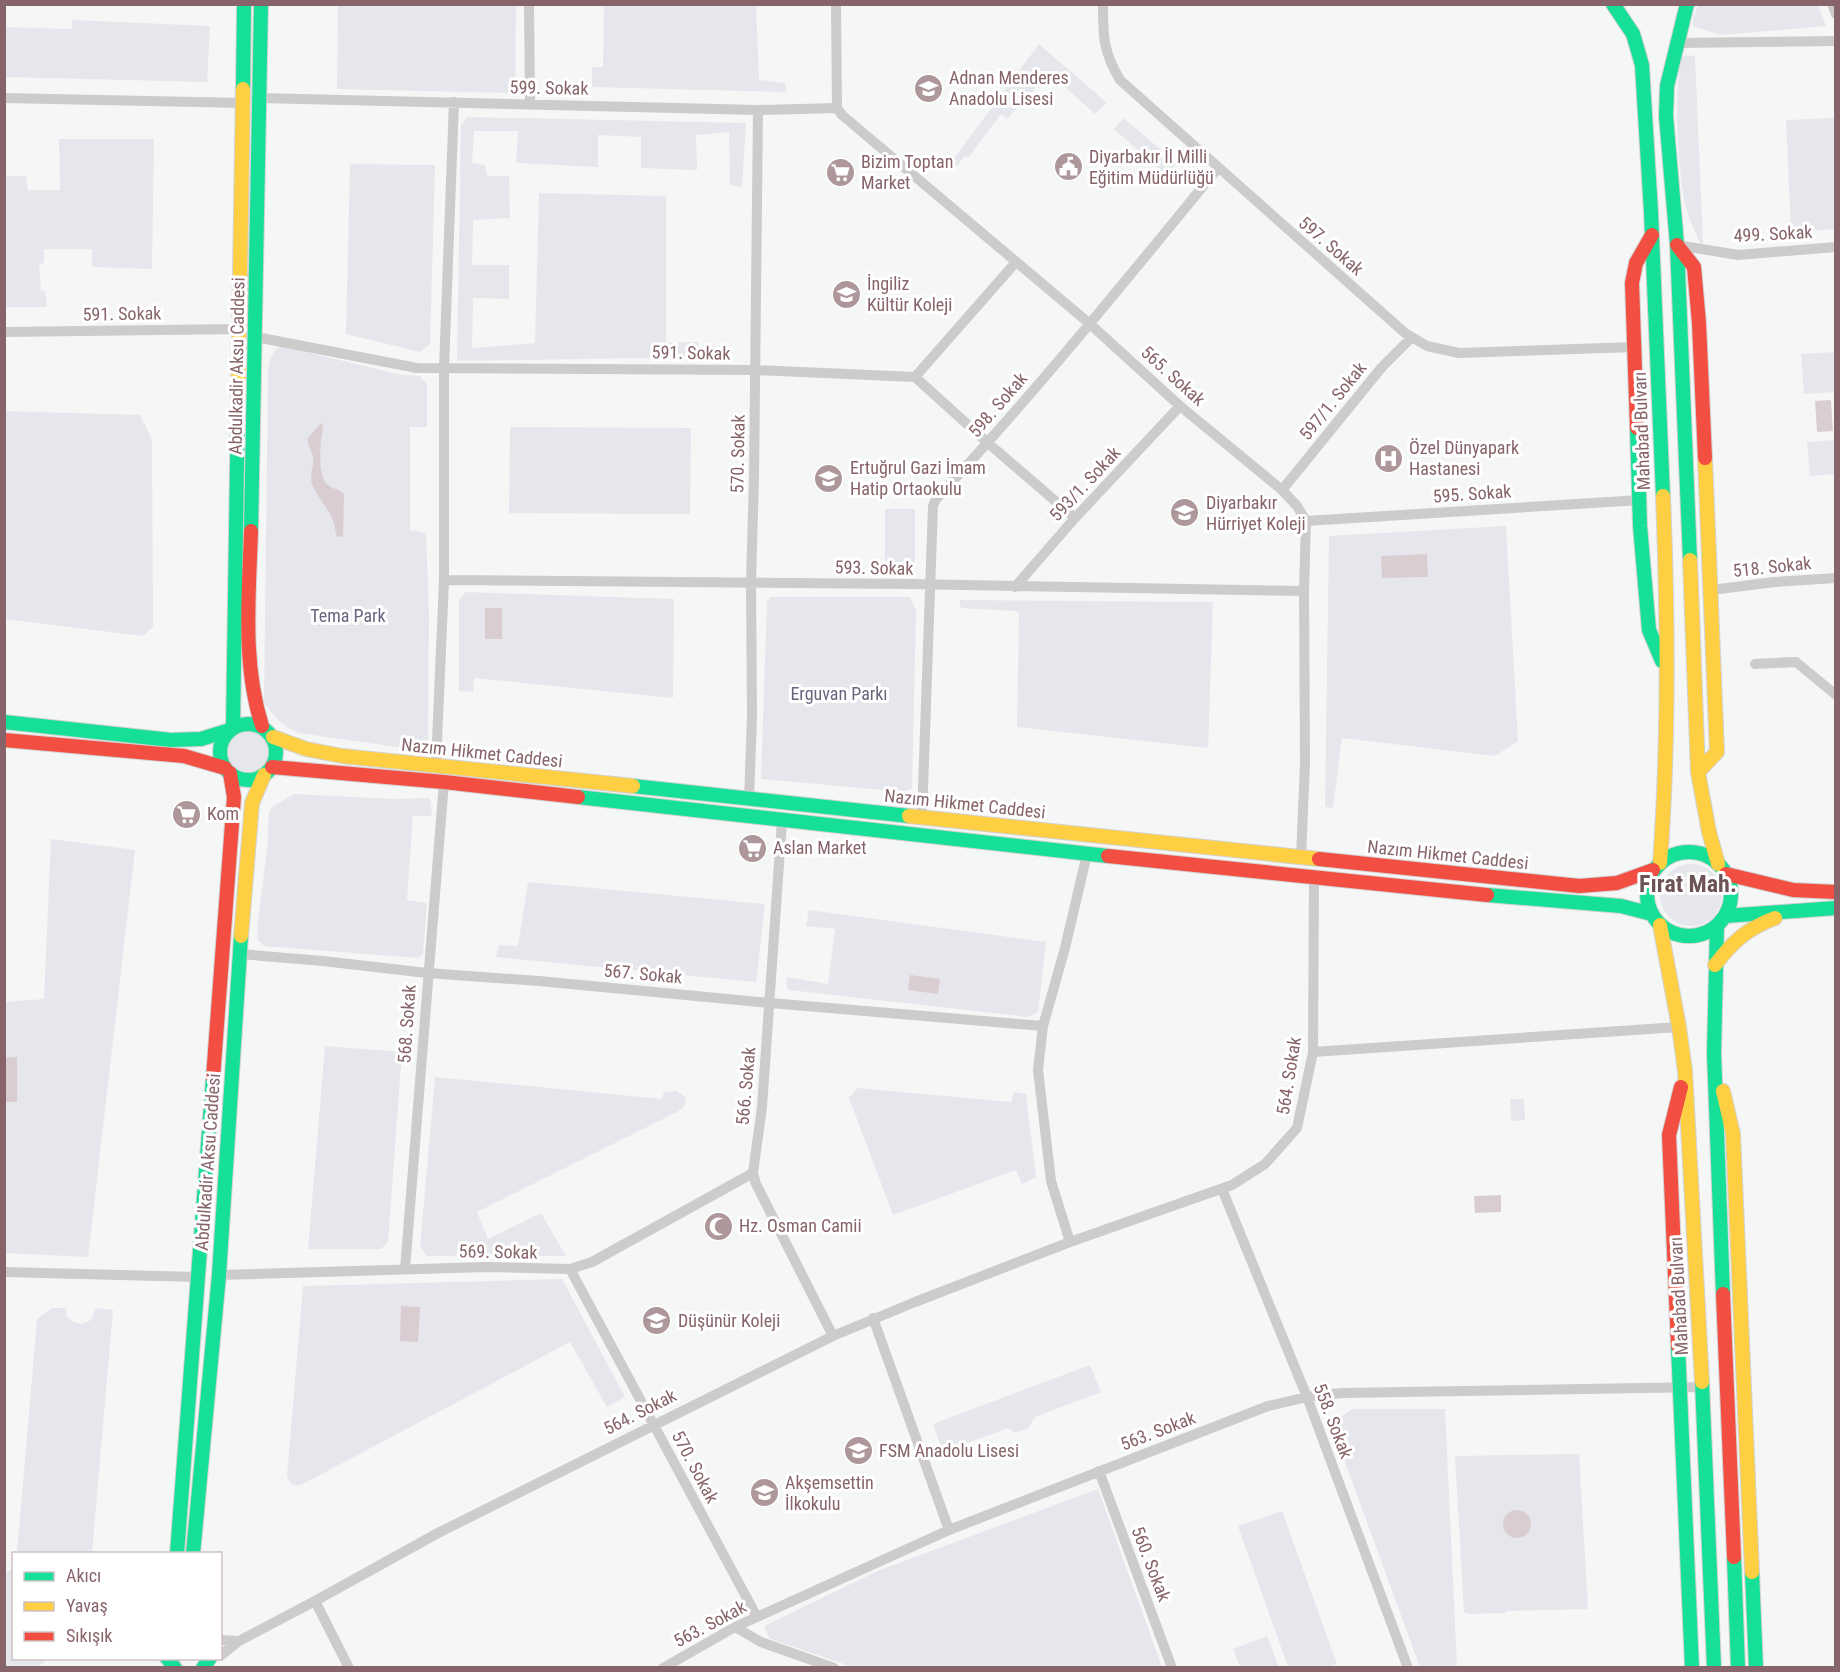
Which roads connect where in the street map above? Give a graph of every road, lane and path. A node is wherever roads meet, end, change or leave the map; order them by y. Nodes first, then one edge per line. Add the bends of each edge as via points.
1 (244, 4) edge
2 (261, 4) edge
3 (530, 4) edge
4 (836, 4) edge
5 (1103, 4) edge
6 (1613, 4) edge
7 (1687, 4) edge
8 (1832, 4) edge
9 (1836, 14) edge
10 (1836, 41) edge
11 (1676, 43) junction
12 (4, 98) edge
13 (259, 98) junction
14 (454, 102) junction
15 (244, 103) junction
16 (530, 104) junction
17 (837, 108) junction
18 (758, 110) junction
19 (1218, 168) junction
20 (1652, 234) junction
21 (1677, 245) junction
22 (1836, 248) edge
23 (1016, 262) junction
24 (1090, 324) junction
25 (239, 329) junction
26 (4, 332) edge
27 (256, 336) junction
28 (1412, 337) junction
29 (1635, 347) junction
30 (444, 368) junction
31 (755, 370) junction
32 (915, 376) junction
33 (1180, 406) junction
34 (988, 443) junction
35 (1282, 490) junction
36 (1640, 500) junction
37 (1075, 518) junction
38 (1306, 521) junction
39 (1836, 578) edge
40 (444, 580) junction
41 (751, 582) junction
42 (930, 585) junction
43 (1015, 587) junction
44 (1711, 590) junction
45 (1304, 591) junction
46 (1755, 664) dead end
47 (1666, 671) junction
48 (1836, 695) edge
49 (4, 722) edge
50 (262, 726) junction
51 (231, 729) junction
52 (273, 737) junction
53 (4, 740) edge
54 (436, 765) junction
55 (227, 770) junction
56 (268, 771) junction
57 (1698, 772) junction
58 (444, 782) junction
59 (749, 799) junction
60 (922, 817) junction
61 (782, 821) junction
62 (1087, 854) junction
63 (1301, 857) junction
64 (1657, 867) junction
65 (1722, 869) junction
66 (1314, 878) junction
67 (1836, 892) edge
68 (1836, 908) edge
69 (1793, 912) junction
70 (1656, 920) junction
71 (1721, 920) junction
72 (240, 954) junction
73 (1715, 965) junction
74 (427, 973) junction
75 (770, 1003) junction
76 (1043, 1026) junction
77 (1679, 1027) junction
78 (1313, 1052) junction
79 (1714, 1053) junction
80 (1685, 1071) junction
81 (753, 1173) junction
82 (1222, 1189) junction
83 (1070, 1242) junction
84 (405, 1269) junction
85 (570, 1269) junction
86 (4, 1272) edge
87 (219, 1275) junction
88 (198, 1277) junction
89 (873, 1318) junction
90 (833, 1335) junction
91 (1680, 1386) junction
92 (1702, 1387) junction
93 (1307, 1397) junction
94 (654, 1424) junction
95 (1099, 1471) junction
96 (949, 1530) junction
97 (177, 1552) edge
98 (192, 1552) edge
99 (315, 1601) junction
100 (757, 1617) junction
101 (735, 1627) junction
102 (222, 1640) edge
103 (239, 1641) junction
104 (222, 1654) edge
105 (349, 1668) edge
106 (663, 1668) edge
107 (834, 1668) edge
108 (1172, 1668) edge
109 (1408, 1668) edge
110 (1692, 1668) edge
111 (1714, 1668) edge
112 (1738, 1668) edge
113 (1756, 1668) edge

1 - 15 main road, Abdulkadir Aksu Caddesi
2 - 13 main road, Abdulkadir Aksu Caddesi
3 - 16 street
4 - 17 street
5 - 19 street, 597. Sokak via 1103,38 1120,80
6 - 20 main road, Mahabad Bulvarı via 1633,34 1642,66
7 - 11 main road
8 - 9 street
10 - 11 street
11 - 21 main road via 1667,86 1666,116
12 - 15 street
13 - 14 street, 599. Sokak
13 - 27 main road, Abdulkadir Aksu Caddesi
14 - 16 street, 599. Sokak
14 - 30 street
15 - 25 main road, Abdulkadir Aksu Caddesi
16 - 18 street, 599. Sokak
17 - 18 street, 599. Sokak
17 - 23 street, 565. Sokak
18 - 31 street, 570. Sokak
19 - 24 street, 598. Sokak
19 - 28 street, 597. Sokak
20 - 29 main road via 1636,263 1632,282
20 - 47 main road, Mahabad Bulvarı
21 - 22 street, 499. Sokak via 1738,255
21 - 44 main road via 1694,267
21 - 57 main road
23 - 24 street, 565. Sokak
23 - 32 street
24 - 33 street, 565. Sokak
24 - 34 street, 598. Sokak
25 - 26 street, 591. Sokak
25 - 51 main road, Abdulkadir Aksu Caddesi
27 - 30 street, 591. Sokak via 417,368
27 - 50 main road, Abdulkadir Aksu Caddesi via 249,643
28 - 29 street, 597. Sokak via 1427,346 1459,353
28 - 35 street, 597/1. Sokak via 1382,367
29 - 36 main road
30 - 31 street, 591. Sokak
30 - 40 street
31 - 32 street, 591. Sokak
31 - 41 street, 570. Sokak
32 - 34 street
33 - 35 street, 565. Sokak
33 - 37 street, 593/1. Sokak
34 - 37 street
34 - 42 street, 598. Sokak via 933,506
35 - 38 street, 565. Sokak
36 - 38 street, 595. Sokak
36 - 47 main road via 1649,630
37 - 43 street, 593/1. Sokak
38 - 45 street
39 - 44 street, 518. Sokak
40 - 41 street, 593. Sokak
40 - 54 street
41 - 42 street, 593. Sokak
41 - 59 street, 570. Sokak
42 - 43 street, 593. Sokak
42 - 60 street, 598. Sokak
43 - 45 street, 593. Sokak
44 - 57 main road via 1717,752
45 - 63 street
46 - 48 street via 1796,662
47 - 64 main road, Mahabad Bulvarı via 1665,796
49 - 51 main road via 171,740 201,739
50 - 51 main road via 252,723
50 - 52 main road
51 - 55 main road via 224,736 220,752
52 - 54 main road, Nazım Hikmet Caddesi via 306,750
52 - 56 main road via 276,758
53 - 55 main road via 184,756
54 - 59 main road, Nazım Hikmet Caddesi
55 - 56 main road via 246,780
55 - 88 main road, Abdulkadir Aksu Caddesi via 234,797
56 - 58 main road, Nazım Hikmet Caddesi
56 - 72 main road, Abdulkadir Aksu Caddesi via 252,803
57 - 65 main road via 1709,832
58 - 61 main road, Nazım Hikmet Caddesi
58 - 74 street, 568. Sokak
59 - 60 main road, Nazım Hikmet Caddesi
60 - 63 main road, Nazım Hikmet Caddesi
61 - 62 main road, Nazım Hikmet Caddesi
61 - 75 street, 566. Sokak
62 - 66 main road, Nazım Hikmet Caddesi
62 - 76 street
63 - 64 main road, Nazım Hikmet Caddesi via 1581,886 1616,884
64 - 65 main road via 1670,856 1683,852 1702,854
64 - 70 main road via 1646,892
65 - 67 main road via 1771,887
65 - 71 main road via 1731,895
66 - 70 main road, Nazım Hikmet Caddesi via 1621,906
66 - 78 street, 564. Sokak
68 - 69 main road
69 - 71 main road
69 - 73 main road via 1742,933
70 - 71 main road via 1683,936 1701,933
70 - 77 main road, Mahabad Bulvarı
71 - 73 main road
72 - 74 street, 567. Sokak
72 - 87 main road, Abdulkadir Aksu Caddesi
73 - 79 main road
74 - 75 street, 567. Sokak
74 - 84 street, 568. Sokak
75 - 76 street, 567. Sokak
75 - 81 street, 566. Sokak
76 - 83 street via 1038,1070 1051,1181
77 - 78 street
77 - 80 main road, Mahabad Bulvarı
78 - 82 street, 564. Sokak via 1297,1128 1265,1164
79 - 112 main road
79 - 113 main road via 1733,1134
80 - 91 main road via 1669,1135
80 - 92 main road, Mahabad Bulvarı
81 - 85 street, 569. Sokak via 592,1262
81 - 90 street
82 - 83 street, 564. Sokak
82 - 93 street, 558. Sokak
83 - 89 street, 564. Sokak
84 - 85 street, 569. Sokak
84 - 87 street, 569. Sokak
85 - 94 street, 570. Sokak
86 - 88 street
87 - 98 main road, Abdulkadir Aksu Caddesi
88 - 97 main road, Abdulkadir Aksu Caddesi
89 - 90 street, 564. Sokak
89 - 96 street
90 - 94 street, 564. Sokak
91 - 92 street, 563. Sokak
91 - 93 street, 563. Sokak
91 - 110 main road
92 - 111 main road, Mahabad Bulvarı
93 - 95 street, 563. Sokak via 1268,1406
93 - 109 street, 558. Sokak
94 - 99 street, 564. Sokak via 438,1533
94 - 100 street, 570. Sokak
95 - 96 street, 563. Sokak
95 - 108 street, 560. Sokak
96 - 100 street, 563. Sokak
99 - 103 street, 564. Sokak
99 - 105 street
100 - 101 street, 563. Sokak
101 - 106 street, 563. Sokak
101 - 107 street via 761,1642
102 - 103 street
103 - 104 street, 564. Sokak

